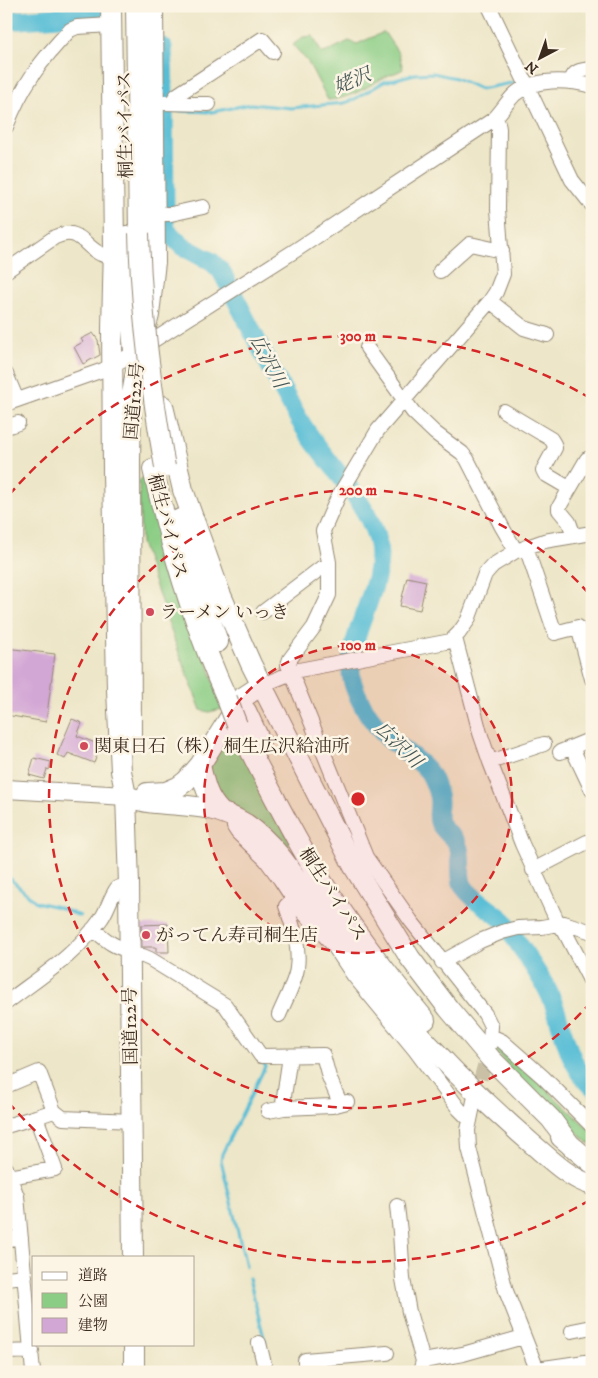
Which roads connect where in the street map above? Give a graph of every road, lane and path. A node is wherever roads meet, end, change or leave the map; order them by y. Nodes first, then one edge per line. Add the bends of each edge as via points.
1 (123, 6) edge
2 (136, 6) edge
3 (153, 6) edge
4 (489, 6) edge
5 (111, 16) edge
6 (272, 52) dead end
7 (592, 69) edge
8 (571, 81) junction
9 (528, 86) junction
10 (592, 86) edge
11 (168, 103) junction
12 (209, 104) dead end
13 (494, 119) junction
14 (6, 127) edge
15 (592, 205) edge
16 (203, 207) dead end
17 (155, 214) junction
18 (133, 233) junction
19 (502, 251) junction
20 (114, 257) junction
21 (6, 271) edge
22 (440, 271) dead end
23 (490, 301) junction
24 (547, 335) dead end
25 (140, 348) junction
26 (367, 348) dead end
27 (113, 366) junction
28 (6, 374) edge
29 (403, 399) junction
30 (12, 402) edge
31 (504, 411) dead end
32 (113, 453) junction
33 (592, 462) edge
34 (569, 488) junction
35 (592, 533) edge
36 (574, 536) junction
37 (521, 549) junction
38 (329, 566) junction
39 (263, 612) dead end
40 (455, 638) junction
41 (291, 672) junction
42 (592, 679) edge
43 (262, 685) junction
44 (241, 718) junction
45 (592, 739) edge
46 (544, 744) dead end
47 (490, 762) junction
48 (200, 765) junction
49 (6, 789) edge
50 (592, 790) edge
51 (126, 796) junction
52 (227, 814) junction
53 (587, 842) dead end
54 (533, 870) junction
55 (129, 884) junction
56 (293, 899) junction
57 (558, 923) junction
58 (93, 930) junction
59 (592, 932) edge
60 (128, 952) junction
61 (351, 961) junction
62 (442, 962) junction
63 (592, 984) edge
64 (6, 1003) edge
65 (279, 1015) dead end
66 (290, 1056) junction
67 (6, 1086) edge
68 (474, 1101) tunnel mouth
69 (284, 1108) junction
70 (54, 1111) junction
71 (268, 1111) dead end
72 (36, 1117) junction
73 (470, 1120) junction
74 (132, 1121) junction
75 (6, 1126) edge
76 (592, 1126) edge
77 (571, 1146) junction
78 (592, 1163) edge
79 (8, 1172) edge
80 (592, 1181) edge
81 (592, 1185) edge
82 (396, 1206) dead end
83 (21, 1238) junction
84 (6, 1239) edge
85 (133, 1256) edge
86 (25, 1276) junction
87 (6, 1278) edge
88 (592, 1327) edge
89 (572, 1331) dead end
90 (523, 1336) junction
91 (260, 1343) dead end
92 (134, 1346) edge
93 (32, 1351) junction
94 (6, 1352) edge
95 (387, 1354) dead end
96 (592, 1361) edge
97 (422, 1366) edge
98 (537, 1370) edge
99 (34, 1372) edge
100 (134, 1372) edge
101 (266, 1372) edge
102 (305, 1372) edge

1 - 18 highway, 桐生バイパス
2 - 18 highway, 桐生バイパス
3 - 11 highway, 国道122号
4 - 9 street
5 - 14 street via 70,30 37,67
5 - 20 highway, 国道122号
6 - 11 street via 262,39
7 - 8 street via 576,72
8 - 9 street
8 - 10 street
9 - 13 street via 514,95
9 - 15 street via 572,180
11 - 12 street
11 - 17 highway, 国道122号
13 - 19 street via 499,129 498,209
13 - 25 street
16 - 17 street
17 - 25 highway, 国道122号 via 154,278
18 - 44 highway, 桐生バイパス, bridge via 128,288 133,344 140,397 159,468 168,531 189,603 216,674 231,693
19 - 22 street via 470,244
19 - 23 street via 503,274
20 - 21 street via 101,254 75,235 62,234
20 - 27 highway, 国道122号
23 - 24 street via 524,328
23 - 29 street
25 - 27 street
25 - 32 highway via 123,373 117,443
25 - 43 highway via 151,359 184,490 206,557
25 - 51 highway, 国道122号 via 131,401 131,777
26 - 29 street
27 - 30 street
27 - 32 highway, 国道122号
28 - 30 street
29 - 37 street via 424,423 467,459 502,527
29 - 38 street via 370,441 323,531
31 - 34 street via 551,440 555,448 543,470
32 - 51 highway, 国道122号 via 116,690 120,771
33 - 34 street via 587,459
34 - 36 street via 559,510 569,522
35 - 36 street
36 - 37 street
37 - 40 street via 488,569 468,620
37 - 42 street via 555,632 578,627
38 - 39 street via 321,568
38 - 41 street via 329,595 314,627 288,662
40 - 41 street
40 - 47 street
41 - 43 street
41 - 62 street via 366,857
43 - 48 highway via 242,698
43 - 77 highway via 354,867 410,958 468,1034 551,1119
44 - 77 highway, 桐生バイパス via 327,864 369,927 419,992 468,1048
44 - 80 highway, 桐生バイパス via 276,800 314,869 358,935 435,1031 498,1098
45 - 50 street via 566,750
46 - 47 street
47 - 54 street
48 - 51 highway via 186,781 172,790
48 - 52 highway via 212,802
49 - 51 main road
51 - 52 highway
51 - 55 highway, 国道122号
52 - 56 street via 238,833 266,860
52 - 61 highway via 258,833 271,846
53 - 54 street
54 - 57 street
55 - 58 street via 117,888
55 - 60 highway, 国道122号
56 - 61 street
56 - 65 street via 286,906 297,948 297,970
57 - 59 street
57 - 62 street via 502,932
57 - 63 street
58 - 60 street
58 - 64 street via 55,968
60 - 66 street via 150,959 222,1002 260,1056
60 - 74 highway, 国道122号
61 - 73 street
61 - 81 highway via 481,1098 556,1165
62 - 76 street via 485,1014 492,1026 490,1040 502,1041
66 - 69 street
66 - 69 street via 323,1055 329,1077 344,1102 332,1106
67 - 70 street via 38,1072
68 - 73 street
69 - 71 street
70 - 72 street
70 - 74 street via 63,1118
72 - 75 street
72 - 79 street via 55,1169
73 - 90 street via 469,1148 506,1291
74 - 85 highway, 国道122号
77 - 78 highway, 桐生バイパス
79 - 83 street via 17,1196
82 - 97 street via 403,1279
83 - 84 street
83 - 86 street
86 - 87 street
86 - 93 street
88 - 89 street
90 - 97 street
90 - 98 street
91 - 101 street
92 - 100 highway
93 - 94 street
93 - 99 street
95 - 102 street via 305,1360
96 - 98 street

